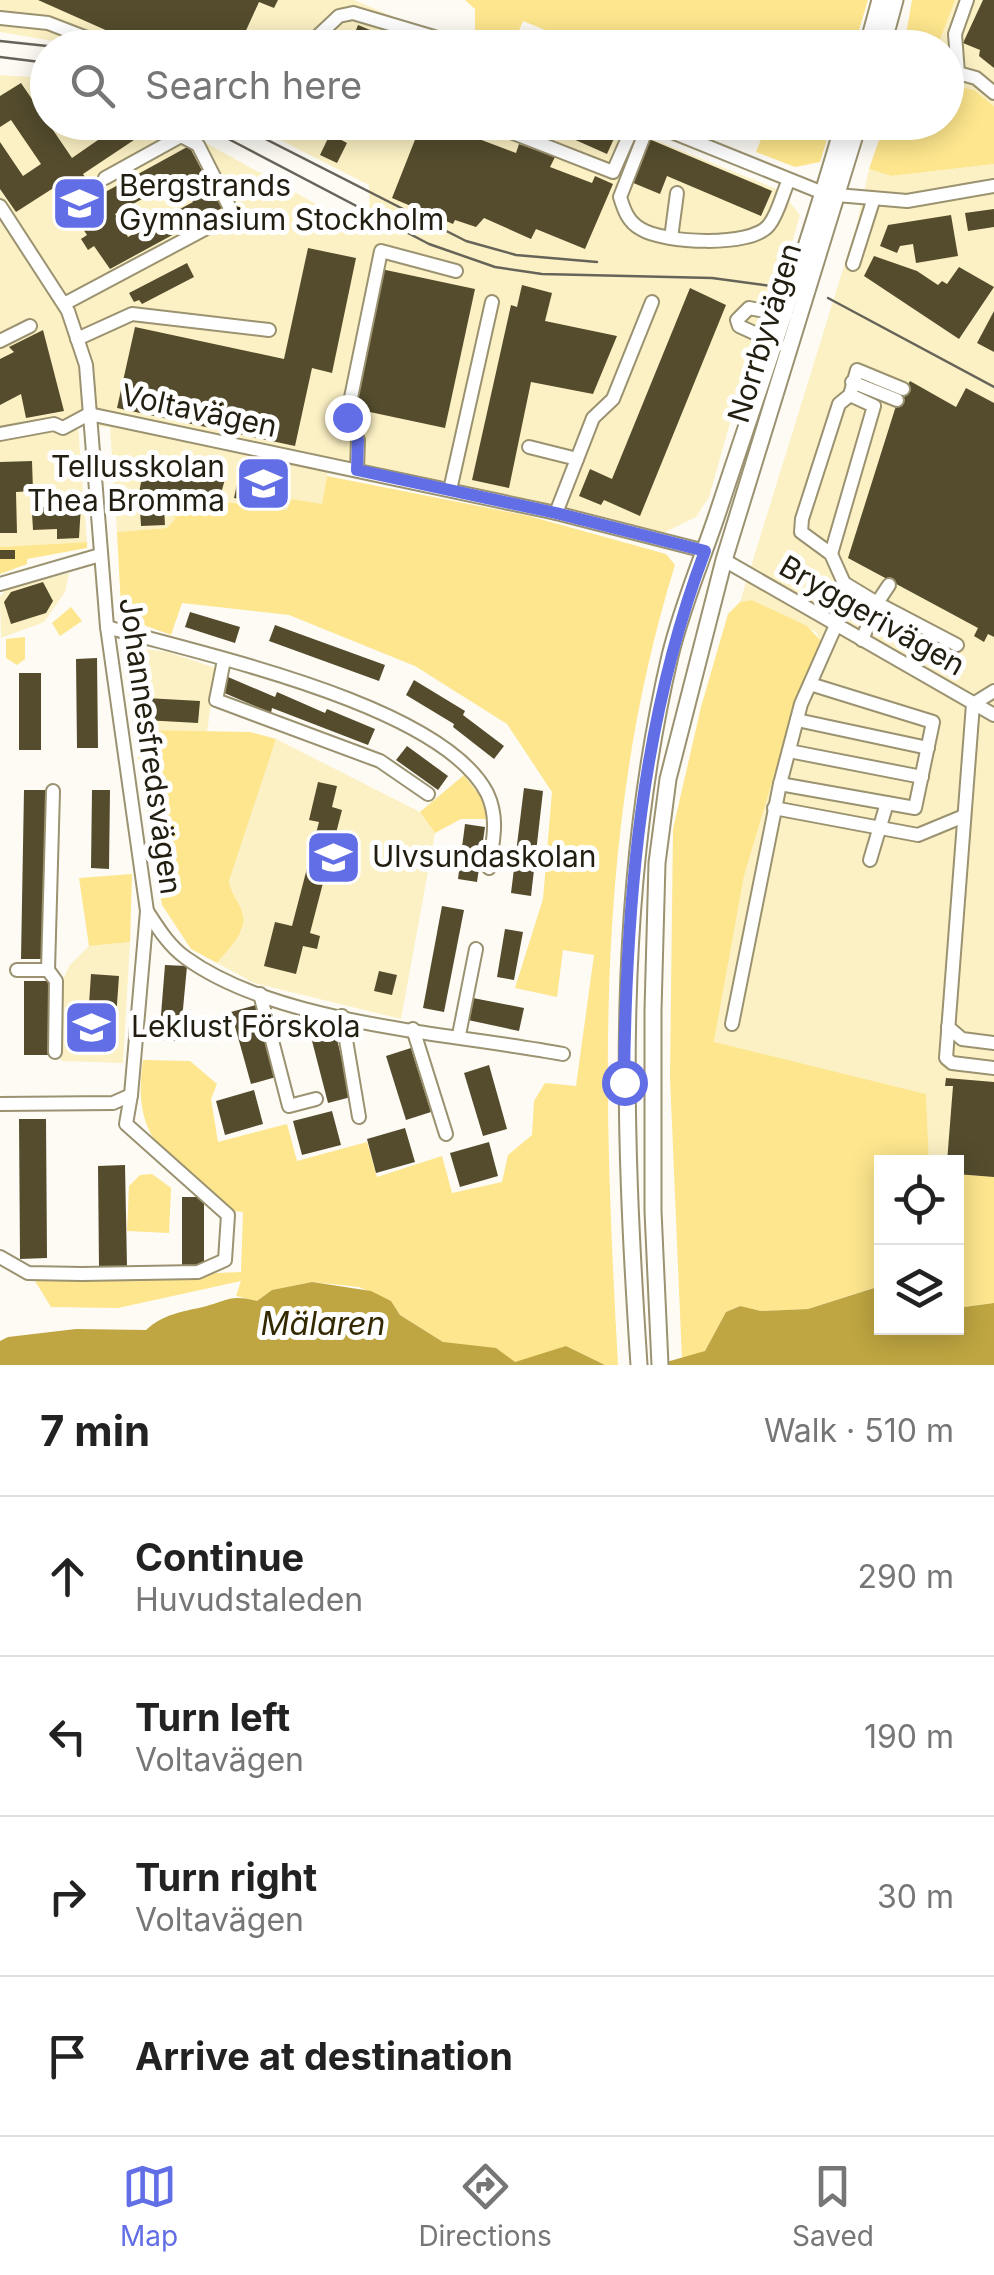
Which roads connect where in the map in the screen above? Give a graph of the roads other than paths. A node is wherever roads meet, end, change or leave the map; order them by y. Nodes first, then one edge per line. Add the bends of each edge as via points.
1 (880, 0) edge
2 (895, 0) edge
3 (967, 0) edge
4 (0, 18) edge
5 (66, 30) edge
6 (324, 30) edge
7 (409, 30) edge
8 (871, 30) edge
9 (887, 30) edge
10 (956, 30) edge
11 (964, 75) edge
12 (994, 93) edge
13 (174, 140) edge
14 (189, 140) edge
15 (531, 140) edge
16 (627, 140) edge
17 (642, 140) edge
18 (688, 140) edge
19 (840, 140) edge
20 (852, 140) edge
21 (104, 178) dead end
22 (788, 182) junction
23 (994, 186) edge
24 (677, 193) dead end
25 (830, 194) junction
26 (873, 201) junction
27 (0, 206) edge
28 (671, 238) junction
29 (853, 264) dead end
30 (456, 271) dead end
31 (492, 302) dead end
32 (652, 302) dead end
33 (64, 304) junction
34 (786, 315) junction
35 (30, 326) dead end
36 (269, 330) dead end
37 (77, 338) junction
38 (0, 340) edge
39 (774, 342) junction
40 (851, 388) junction
41 (900, 394) dead end
42 (89, 414) junction
43 (0, 434) edge
44 (529, 448) dead end
45 (577, 459) junction
46 (357, 470) junction
47 (450, 490) junction
48 (556, 513) junction
49 (705, 551) junction
50 (832, 554) junction
51 (100, 555) junction
52 (724, 560) junction
53 (0, 584) edge
54 (889, 584) dead end
55 (877, 603) junction
56 (836, 625) junction
57 (106, 627) junction
58 (862, 640) junction
59 (957, 645) dead end
60 (224, 660) junction
61 (810, 684) junction
62 (994, 691) edge
63 (973, 704) junction
64 (994, 715) edge
65 (797, 720) junction
66 (928, 748) junction
67 (789, 751) junction
68 (922, 777) junction
69 (780, 784) junction
70 (53, 791) dead end
71 (428, 794) dead end
72 (887, 803) junction
73 (774, 808) junction
74 (964, 816) junction
75 (877, 830) junction
76 (870, 860) dead end
77 (489, 868) dead end
78 (146, 911) junction
79 (476, 949) dead end
80 (17, 970) dead end
81 (48, 970) junction
82 (260, 994) junction
83 (342, 1016) junction
84 (732, 1024) dead end
85 (948, 1027) junction
86 (413, 1029) junction
87 (459, 1036) junction
88 (994, 1043) edge
89 (55, 1052) dead end
90 (563, 1054) dead end
91 (994, 1068) edge
92 (131, 1095) junction
93 (316, 1099) dead end
94 (0, 1104) edge
95 (359, 1117) dead end
96 (446, 1134) dead end
97 (0, 1257) edge
98 (638, 1365) edge
99 (660, 1365) edge

1 - 8 main road
2 - 9 main road
3 - 10 street
4 - 5 street
6 - 7 street via 353,13
11 - 12 street
13 - 21 street
14 - 33 street via 198,145 233,214
15 - 16 street via 613,172
17 - 28 street via 620,198 636,227
18 - 22 street
19 - 25 main road, Norrbyvägen
20 - 25 main road, Norrbyvägen
22 - 25 street
22 - 28 street via 760,232 734,239
23 - 26 street via 907,202
24 - 28 street
25 - 26 street
25 - 34 main road, Norrbyvägen
25 - 52 main road, Norrbyvägen
26 - 29 street
27 - 33 street, Johannesfredsvägen
30 - 46 street via 382,251 347,417 358,440
31 - 47 street
32 - 45 street via 613,398 593,418
33 - 37 street, Johannesfredsvägen
34 - 39 main road, Norrbyvägen
34 - 39 street via 749,308 738,320
35 - 38 street
36 - 37 street via 132,314
37 - 42 street, Johannesfredsvägen
39 - 49 main road, Norrbyvägen
40 - 41 street via 857,370
40 - 50 street via 874,406
40 - 50 street via 839,404 801,532
42 - 43 street via 62,428
42 - 46 street, Voltavägen
42 - 51 street, Johannesfredsvägen
44 - 45 street
45 - 48 street
46 - 47 street, Voltavägen
47 - 48 street, Voltavägen
48 - 49 street, Voltavägen
49 - 52 main road
49 - 98 main road, Norrbyvägen via 671,654 634,862 625,1140
50 - 55 street via 844,583
51 - 53 street
51 - 57 street, Johannesfredsvägen
52 - 56 street, Bryggerivägen
52 - 99 main road, Norrbyvägen via 661,821 652,1142
54 - 55 street
55 - 58 street
55 - 59 street
56 - 58 street, Bryggerivägen
56 - 61 street
57 - 60 street
57 - 78 street, Johannesfredsvägen
58 - 63 street, Bryggerivägen
60 - 71 street via 216,700 380,761
60 - 77 street via 352,702 432,741 486,791 496,819
61 - 65 street
61 - 66 street via 933,722
62 - 63 street
63 - 64 street, Bryggerivägen
63 - 74 street
65 - 66 street
65 - 67 street
66 - 68 street
67 - 68 street
67 - 69 street
68 - 72 street via 915,808
69 - 72 street
69 - 73 street
70 - 81 street
72 - 75 street
73 - 75 street
73 - 84 street
74 - 75 street via 918,835
74 - 85 street
75 - 76 street
78 - 82 street, Johannesfredsvägen via 184,957
78 - 92 street
79 - 87 street
80 - 81 street
81 - 89 street via 56,982
82 - 83 street, Johannesfredsvägen
82 - 93 street via 288,1106
83 - 86 street, Johannesfredsvägen
83 - 95 street
85 - 88 street via 962,1040
85 - 91 street via 946,1058
86 - 87 street, Johannesfredsvägen
86 - 96 street
87 - 90 street, Johannesfredsvägen
92 - 94 street via 113,1104
92 - 97 street via 126,1124 228,1215 225,1260 198,1272 82,1274 28,1273

